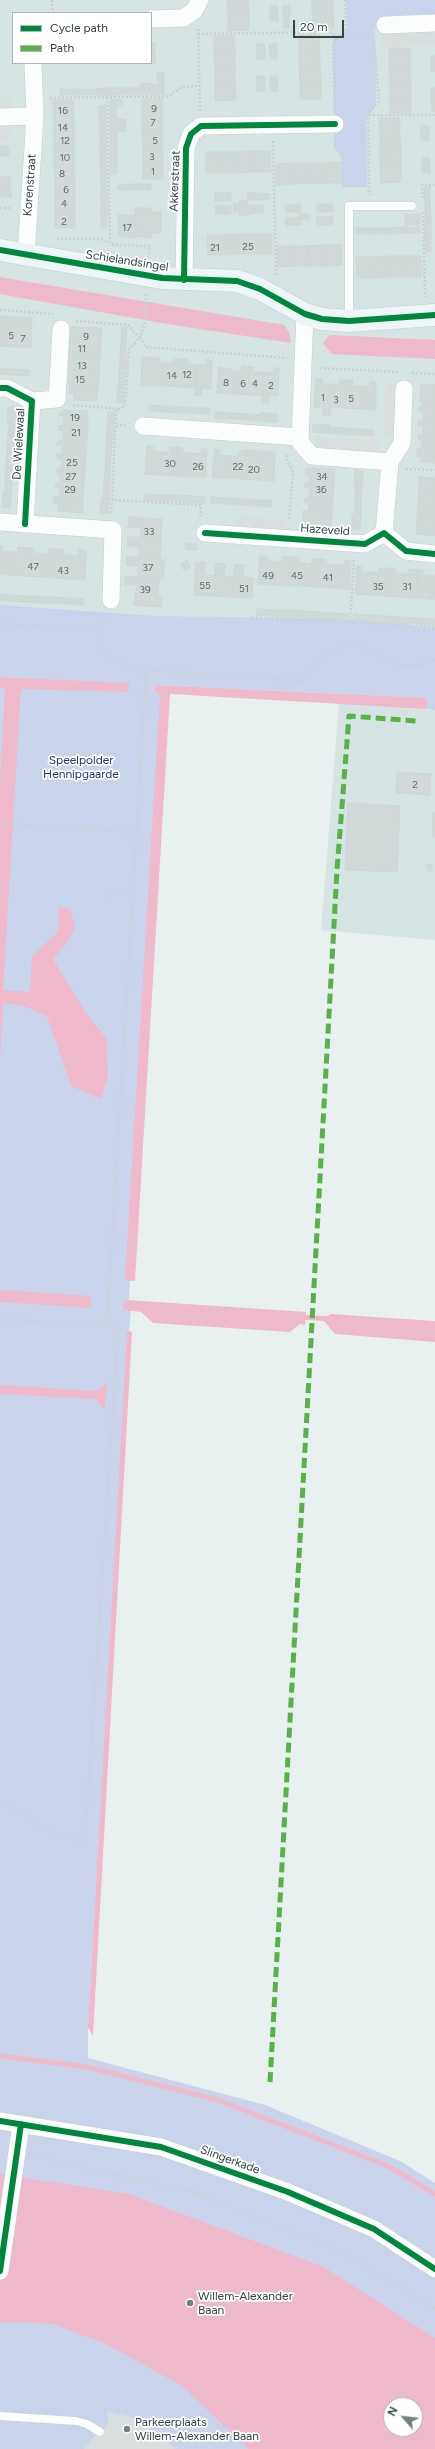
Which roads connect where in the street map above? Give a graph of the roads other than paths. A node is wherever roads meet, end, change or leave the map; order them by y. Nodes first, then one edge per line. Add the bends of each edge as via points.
1 (197, 5) edge
2 (159, 19) edge
3 (435, 23) edge
4 (385, 25) dead end
5 (33, 64) edge
6 (35, 116) junction
7 (0, 117) edge
8 (335, 124) road end
9 (412, 206) dead end
10 (0, 250) edge
11 (26, 255) junction
12 (184, 280) junction
13 (305, 314) junction
14 (430, 315) edge
15 (349, 321) junction
16 (65, 325) road end
17 (0, 388) edge
18 (404, 389) dead end
19 (32, 401) junction
20 (143, 426) dead end
21 (294, 436) junction
22 (390, 465) junction
23 (0, 522) edge
24 (25, 524) junction
25 (205, 533) road end
26 (384, 533) junction
27 (435, 554) edge
28 (111, 600) road end
29 (0, 2121) edge
30 (21, 2124) junction
31 (435, 2269) edge
32 (0, 2271) edge
33 (0, 2416) edge
34 (100, 2432) dead end

1 - 2 street via 183,18
3 - 4 street
5 - 6 street, Korenstraat
6 - 7 street
6 - 11 street, Korenstraat
8 - 12 street, Akkerstraat via 201,126 191,134 186,148
9 - 15 lane via 349,206
10 - 11 street, Schielandsingel
11 - 12 street, Schielandsingel
12 - 13 street, Schielandsingel via 237,281
13 - 15 street, Schielandsingel via 322,319
13 - 21 street via 304,359
14 - 15 street, Schielandsingel
16 - 19 street, De Wielewaal via 57,399
17 - 19 street, De Wielewaal via 7,388
18 - 22 street via 402,444
19 - 24 street, De Wielewaal
20 - 21 street
21 - 22 street via 312,456
22 - 26 street
23 - 24 street
24 - 28 street via 113,530
25 - 26 street, Hazeveld via 365,544
26 - 27 street via 406,551
29 - 30 street, Slingerkade
30 - 31 street, Slingerkade via 169,2150 288,2192 374,2229
30 - 32 street
33 - 34 lane via 69,2420 87,2424

